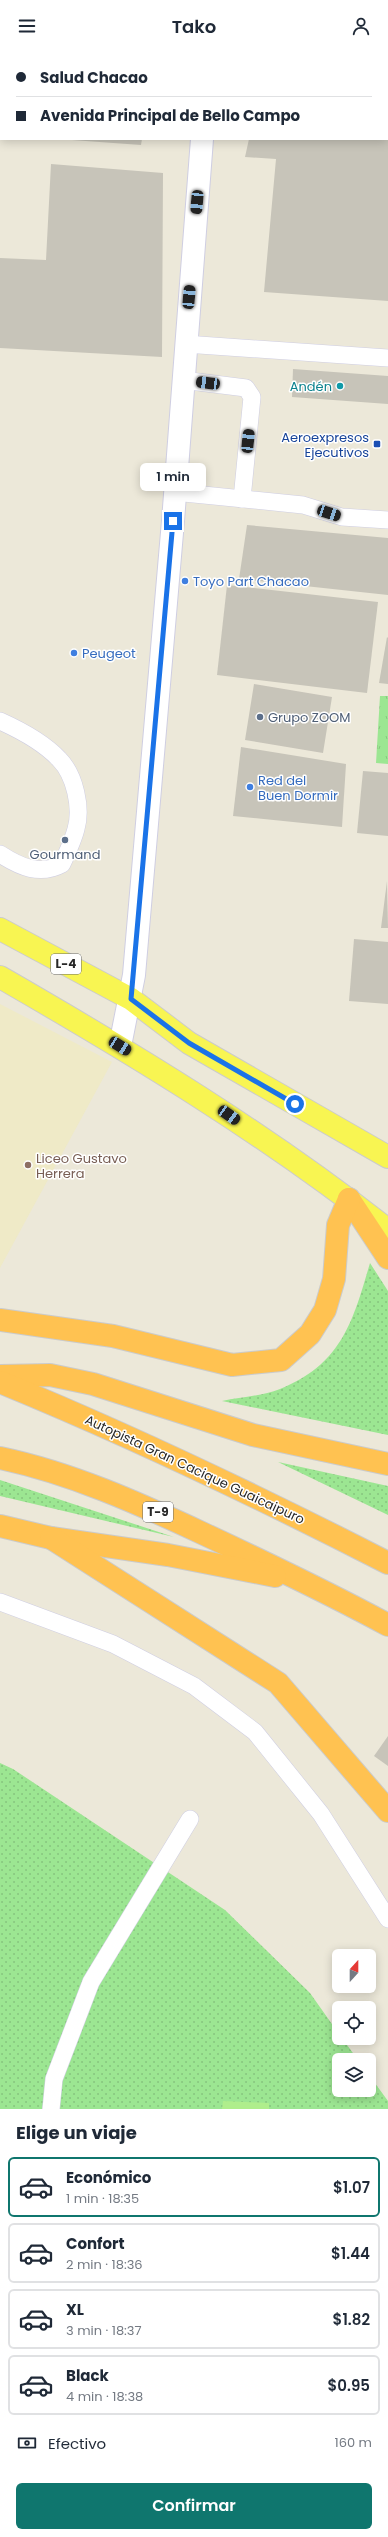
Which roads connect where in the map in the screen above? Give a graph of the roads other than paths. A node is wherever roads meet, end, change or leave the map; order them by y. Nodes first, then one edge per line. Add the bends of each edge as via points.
1 (202, 140) edge
2 (185, 344) junction
3 (388, 358) edge
4 (182, 380) junction
5 (174, 492) junction
6 (242, 499) junction
7 (388, 520) edge
8 (0, 721) edge
9 (0, 854) edge
10 (0, 929) edge
11 (0, 977) edge
12 (131, 999) junction
13 (120, 1046) junction
14 (388, 1158) edge
15 (349, 1199) junction
16 (388, 1230) edge
17 (388, 1258) edge
18 (0, 1320) edge
19 (0, 1376) edge
20 (0, 1382) edge
21 (0, 1458) edge
22 (388, 1464) edge
23 (0, 1526) edge
24 (51, 1538) junction
25 (388, 1563) edge
26 (310, 1583) junction
27 (0, 1602) edge
28 (388, 1625) edge
29 (388, 1811) edge
30 (190, 1819) dead end
31 (388, 1919) edge
32 (51, 2109) edge

1 - 2 street
2 - 3 lane
2 - 4 street
4 - 5 street
4 - 6 lane via 246,388 250,392 252,398
5 - 6 lane
5 - 12 street
6 - 7 lane via 303,505 342,517
8 - 9 lane via 18,729 60,760 72,782 78,810 76,828 62,864 43,871 18,866
10 - 12 main road, L-4
11 - 13 main road
12 - 13 street
12 - 14 main road, L-4 via 189,1043
13 - 15 main road via 229,1115
15 - 16 main road
15 - 17 highway
15 - 18 highway via 338,1225 334,1279 325,1310 310,1334 281,1360 232,1365 113,1336
19 - 22 highway via 50,1375 93,1384 253,1434
20 - 25 highway, Autopista Gran Cacique Guaicaipuro via 95,1421
21 - 26 highway, T-9 via 29,1464 138,1503
23 - 24 highway
24 - 26 highway via 168,1555
24 - 29 highway via 278,1682
26 - 28 highway, T-9
27 - 31 lane via 113,1644 194,1686 255,1732 321,1814
30 - 32 lane via 91,1982 54,2079

